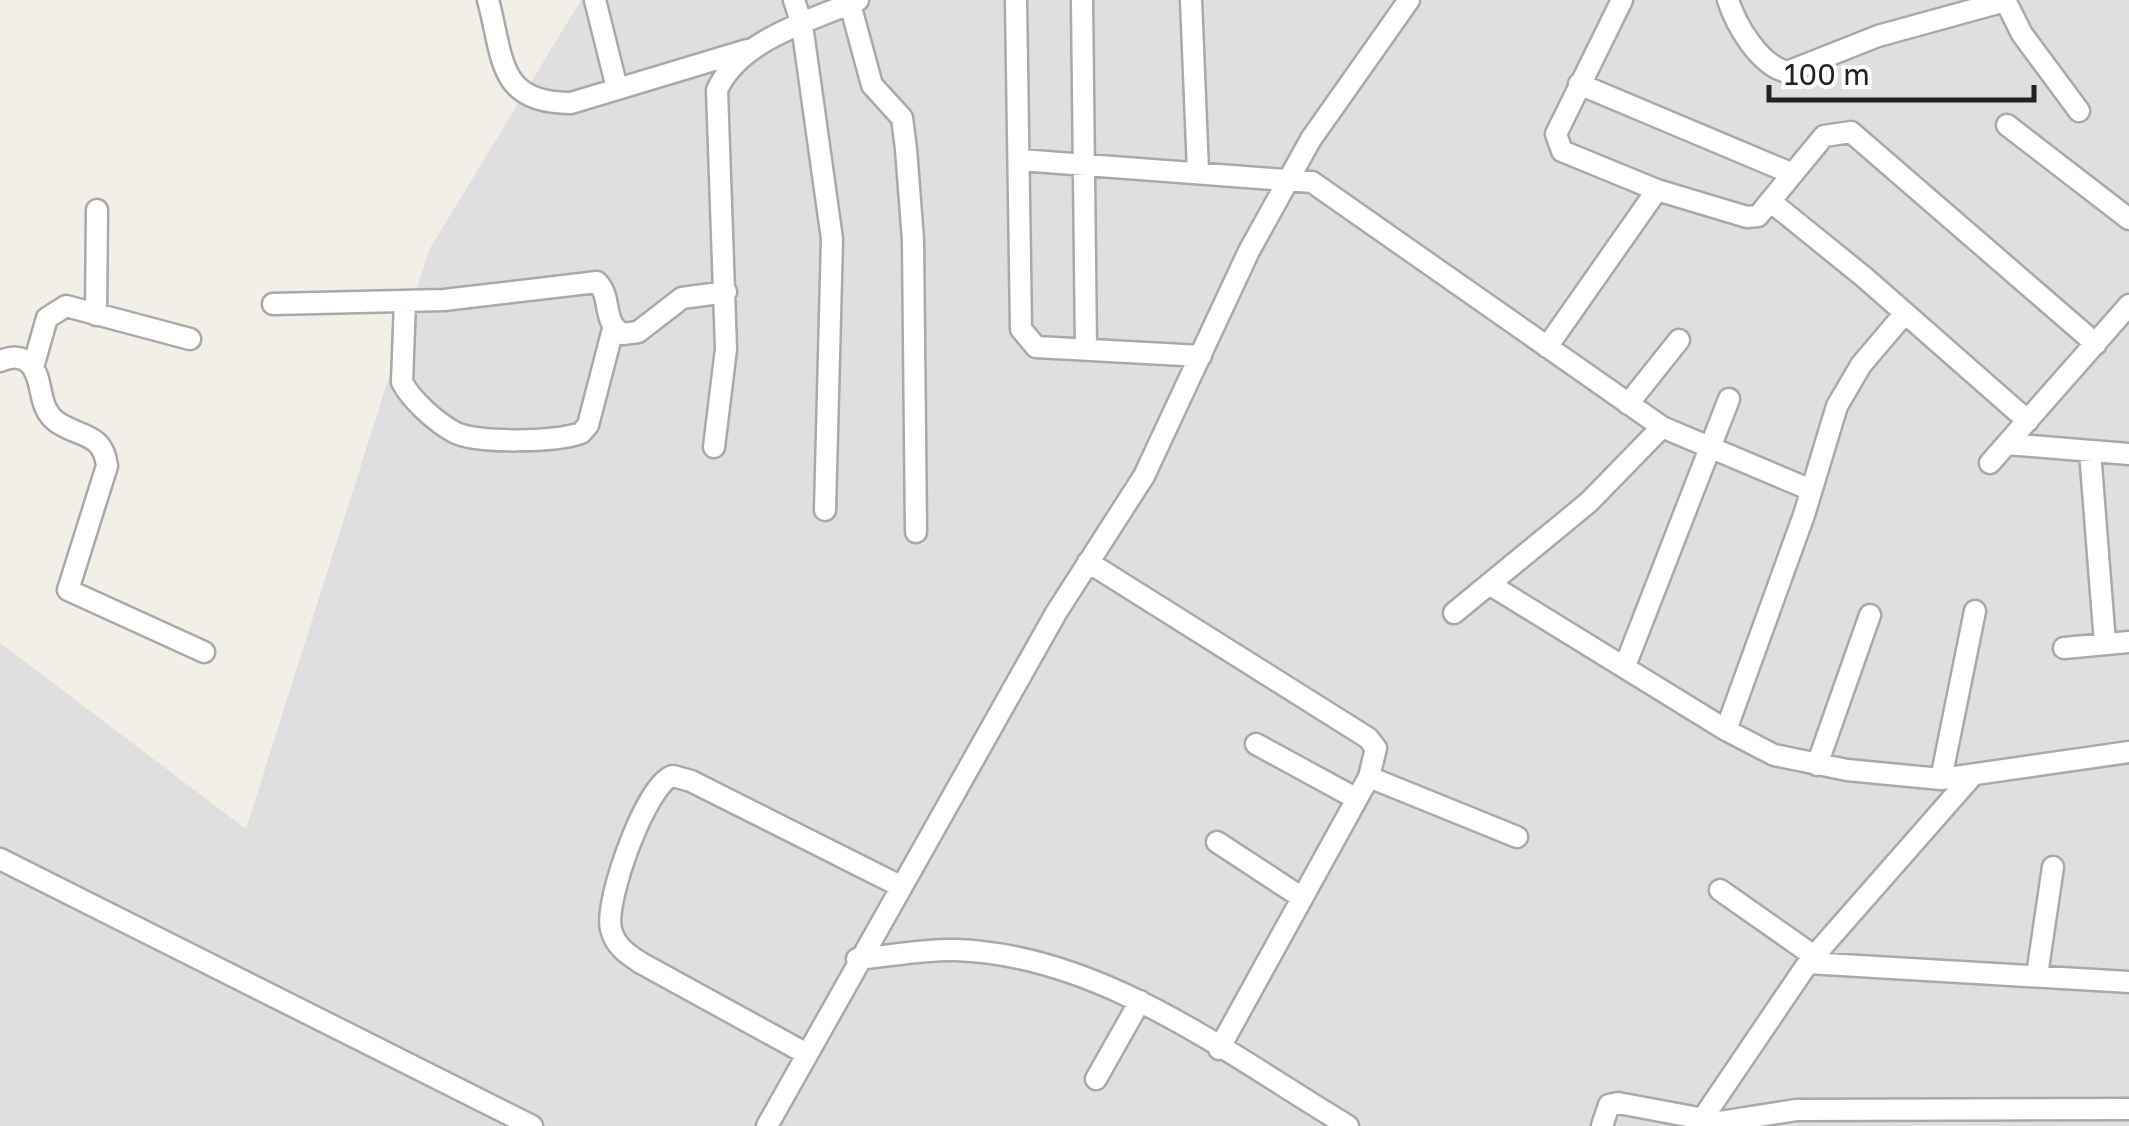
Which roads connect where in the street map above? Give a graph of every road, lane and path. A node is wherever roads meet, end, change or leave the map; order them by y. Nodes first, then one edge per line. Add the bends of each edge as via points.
1 (488, 0) edge
2 (595, 0) edge
3 (794, 0) edge
4 (1016, 0) edge
5 (1082, 0) edge
6 (1192, 0) edge
7 (1409, 0) edge
8 (1622, 0) edge
9 (1728, 0) edge
10 (2005, 1) edge
11 (854, 2) edge
12 (802, 26) junction
13 (754, 48) junction
14 (1578, 84) junction
15 (617, 88) junction
16 (2079, 111) dead end
17 (2006, 126) dead end
18 (1020, 160) junction
19 (1082, 162) junction
20 (1198, 171) junction
21 (1793, 174) junction
22 (1289, 178) junction
23 (1657, 190) junction
24 (1770, 202) junction
25 (97, 210) dead end
26 (2129, 219) edge
27 (726, 292) junction
28 (405, 300) junction
29 (273, 304) dead end
30 (2129, 306) edge
31 (1905, 313) junction
32 (96, 314) junction
33 (614, 329) junction
34 (190, 339) dead end
35 (1679, 340) dead end
36 (2096, 344) junction
37 (1547, 347) junction
38 (1086, 349) junction
39 (1201, 356) junction
40 (0, 361) edge
41 (33, 367) junction
42 (1728, 400) dead end
43 (1628, 404) junction
44 (2028, 421) junction
45 (1662, 428) junction
46 (2008, 444) junction
47 (714, 447) dead end
48 (1710, 451) junction
49 (2090, 452) junction
50 (2129, 454) edge
51 (1990, 463) dead end
52 (1811, 490) junction
53 (825, 510) dead end
54 (916, 532) dead end
55 (1088, 562) junction
56 (1489, 584) junction
57 (1974, 611) dead end
58 (1454, 612) dead end
59 (1870, 615) dead end
60 (2129, 642) edge
61 (2105, 643) junction
62 (2064, 648) dead end
63 (204, 652) dead end
64 (1625, 666) junction
65 (1726, 730) junction
66 (1256, 744) dead end
67 (2129, 752) edge
68 (1817, 765) junction
69 (1973, 775) junction
70 (1369, 777) junction
71 (1941, 779) junction
72 (1357, 799) junction
73 (1517, 837) dead end
74 (1217, 842) dead end
75 (0, 860) edge
76 (2052, 867) dead end
77 (900, 886) junction
78 (1720, 890) dead end
79 (1301, 897) junction
80 (858, 959) junction
81 (1811, 959) junction
82 (2037, 975) junction
83 (2129, 982) edge
84 (1140, 1001) junction
85 (1219, 1049) junction
86 (805, 1052) junction
87 (1096, 1079) dead end
88 (1311, 1104) junction
89 (2129, 1109) edge
90 (1703, 1118) junction
91 (532, 1126) edge
92 (767, 1126) edge
93 (1303, 1126) edge
94 (1348, 1126) edge
95 (1602, 1126) edge

1 - 15 street via 510,82 531,100 571,103
2 - 15 street
3 - 12 street
4 - 18 street
5 - 19 street
6 - 20 street
7 - 22 street via 1350,78
8 - 14 street
9 - 10 street via 1769,65 1786,72 1878,36
10 - 16 street
11 - 12 street
11 - 54 street via 872,85 902,118 906,148
12 - 13 street
12 - 53 street via 832,238
13 - 15 street
13 - 27 street via 717,90
14 - 21 street
14 - 23 street via 1556,144
17 - 26 street
18 - 19 street
18 - 38 street via 1020,330 1036,347
19 - 20 street
19 - 38 street
20 - 22 street
21 - 24 street
21 - 36 street via 1824,136 1851,132
22 - 37 street via 1327,189
22 - 39 street
23 - 24 street via 1747,217 1758,216
23 - 37 street
24 - 31 street
25 - 32 street
27 - 33 street via 682,298 638,332
27 - 47 street
28 - 29 street
28 - 33 street via 597,282
28 - 33 street via 402,382 446,426 469,436 581,433
30 - 36 street
31 - 44 street
31 - 52 street via 1848,385
32 - 34 street
32 - 41 street via 66,306 54,310
35 - 43 street
36 - 44 street
37 - 43 street
38 - 39 street
39 - 55 street via 1144,476
40 - 41 street via 14,356
41 - 63 street via 42,404 55,421 91,436 106,452 68,590
42 - 48 street
43 - 45 street
44 - 46 street
45 - 48 street
45 - 56 street via 1589,502
46 - 49 street
46 - 51 street
48 - 52 street
48 - 64 street
49 - 50 street
49 - 61 street
52 - 65 street
55 - 70 street via 1368,738 1376,748
55 - 77 street
56 - 58 street
56 - 64 street
57 - 71 street
59 - 68 street
60 - 61 street
61 - 62 street
64 - 65 street
65 - 68 street via 1756,748
66 - 72 street
67 - 69 street
68 - 71 street
69 - 71 street
69 - 81 street
70 - 72 street
70 - 73 street
72 - 79 street
74 - 79 street
75 - 91 street
76 - 82 street
77 - 80 street
77 - 86 street via 691,781 673,776 656,787 610,895 612,934 641,963
78 - 81 street
79 - 85 street
80 - 84 street via 972,952 1036,963
80 - 86 street
81 - 82 street
81 - 90 street
82 - 83 street
84 - 85 street
84 - 87 street
85 - 88 street
86 - 92 street
88 - 93 street
88 - 94 street
89 - 90 street via 1796,1110 1735,1122
90 - 95 street via 1618,1103 1609,1105

